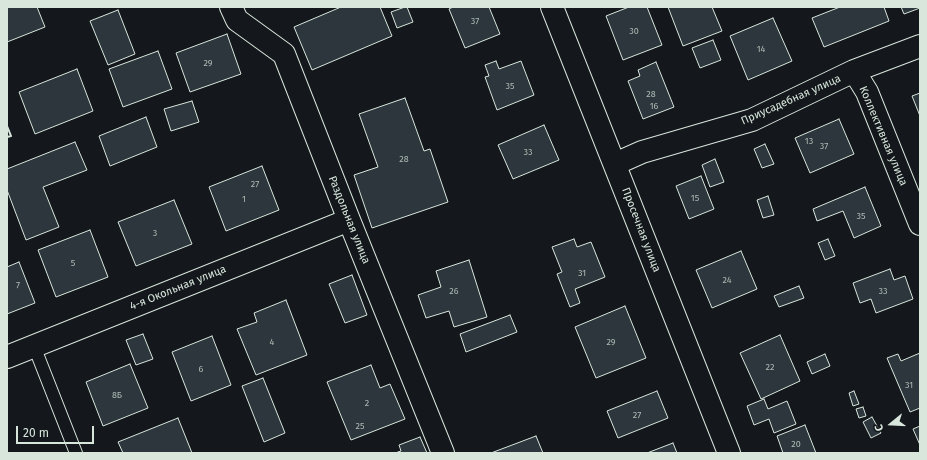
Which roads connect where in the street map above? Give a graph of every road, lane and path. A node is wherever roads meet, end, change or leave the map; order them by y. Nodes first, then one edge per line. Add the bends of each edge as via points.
1 (231, 7) edge
2 (552, 7) edge
3 (920, 46) edge
4 (854, 71) junction
5 (615, 164) junction
6 (348, 220) junction
7 (920, 224) edge
8 (34, 346) junction
9 (7, 357) edge
10 (76, 453) edge
11 (443, 453) edge
12 (729, 453) edge

1 - 6 street, Раздольная улица via 237,20 284,54
2 - 5 street, Просечная улица
3 - 4 street, Приусадебная улица
4 - 5 street, Приусадебная улица via 752,120 642,152
4 - 7 street, Коллективная улица via 867,92
5 - 12 street, Просечная улица
6 - 8 street, 4-я Окольная улица
6 - 11 street, Раздольная улица
8 - 9 street, 4-я Окольная улица
8 - 10 lane

